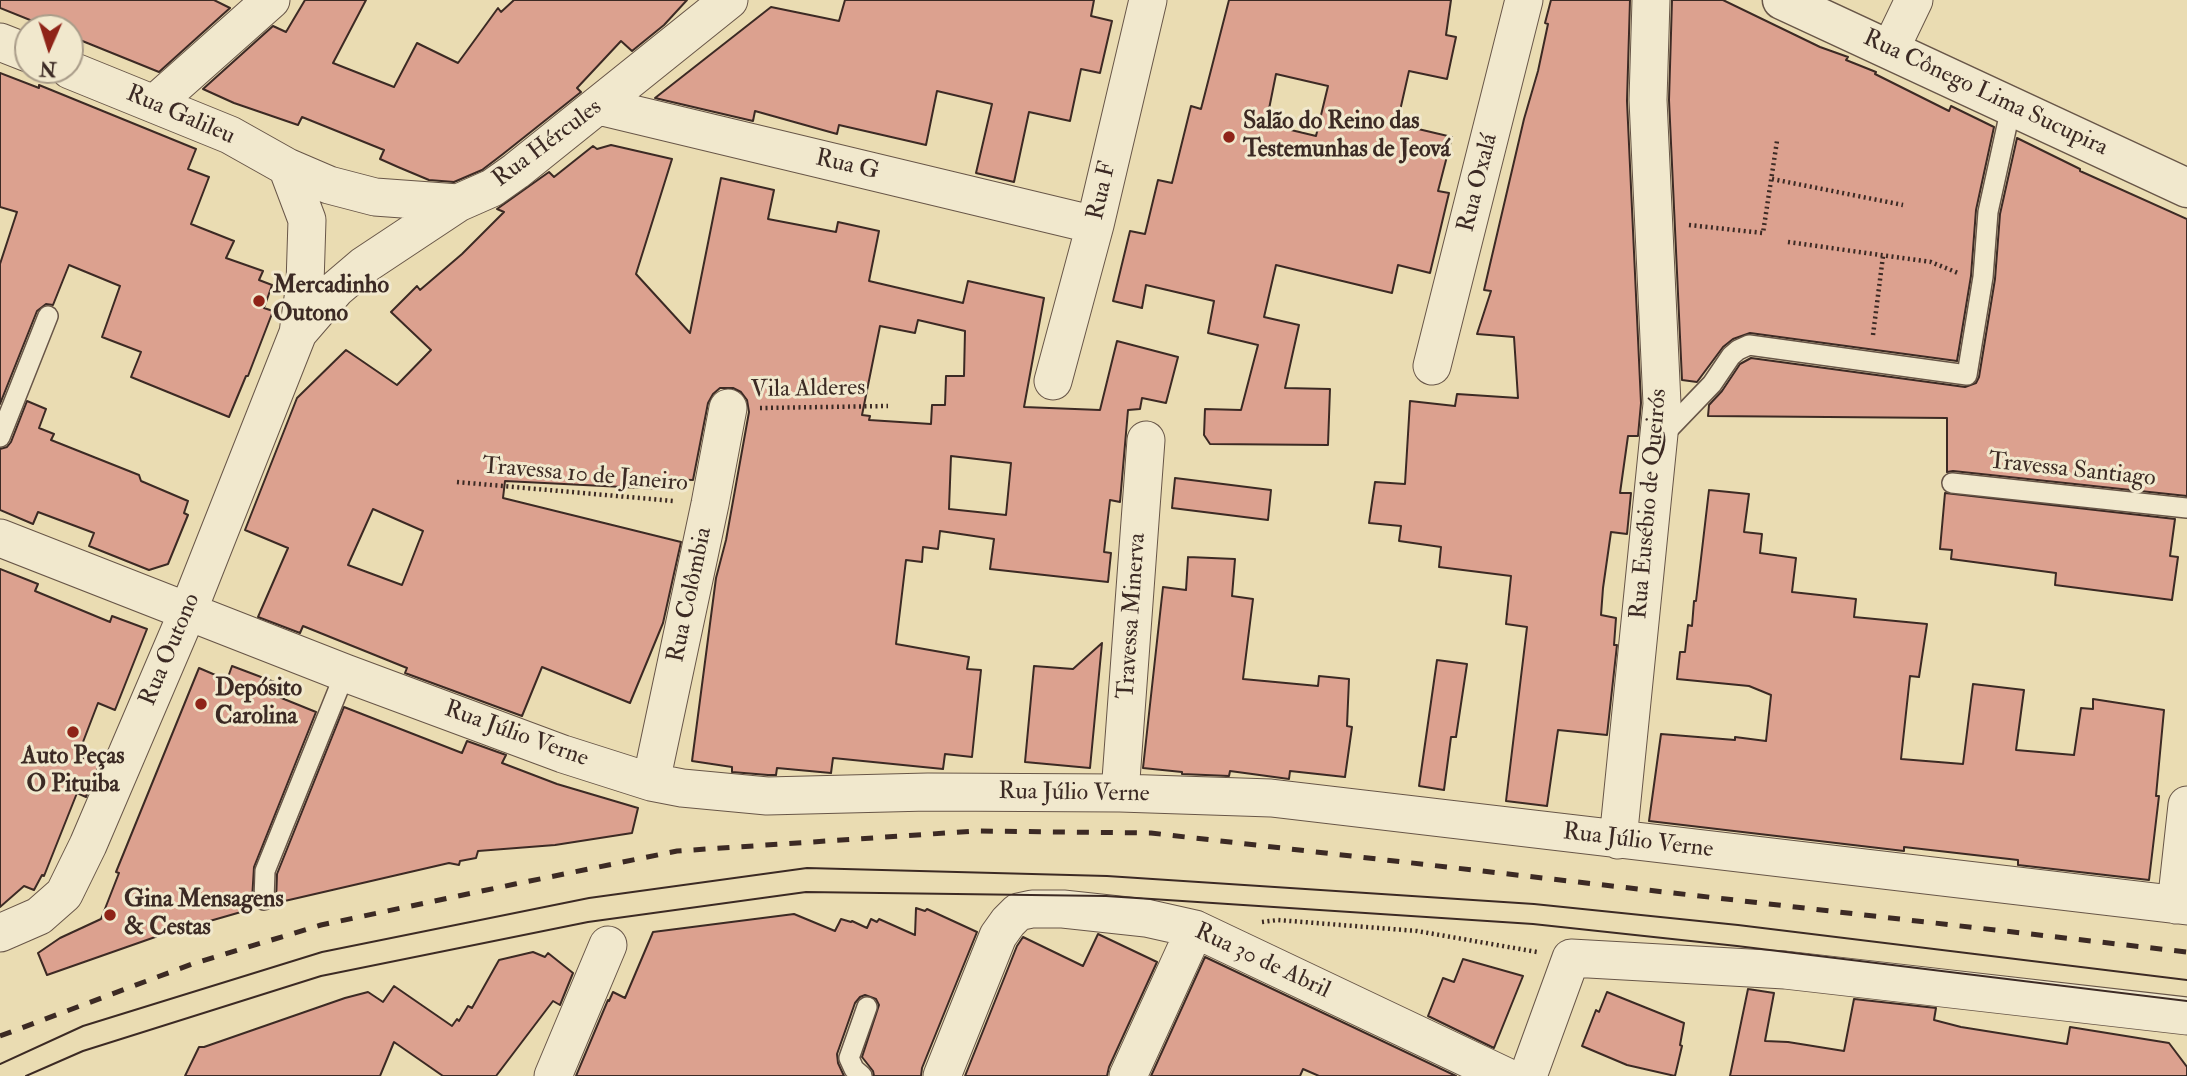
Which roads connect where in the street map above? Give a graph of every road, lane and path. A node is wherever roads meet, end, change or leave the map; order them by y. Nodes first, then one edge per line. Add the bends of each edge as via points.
1 (271, 0) edge
2 (729, 0) edge
3 (1147, 0) edge
4 (1524, 0) edge
5 (1651, 0) edge
6 (1782, 0) edge
7 (1914, 0) edge
8 (1890, 50) junction
9 (84, 76) edge
10 (154, 104) junction
11 (598, 106) junction
12 (2011, 107) junction
13 (1777, 141) dead end
14 (287, 167) junction
15 (1772, 179) junction
16 (2187, 188) edge
17 (458, 203) junction
18 (1903, 205) dead end
19 (1654, 221) junction
20 (1095, 225) junction
21 (1788, 242) dead end
22 (1883, 256) junction
23 (1983, 277) junction
24 (48, 316) dead end
25 (298, 333) junction
26 (1870, 362) junction
27 (1432, 366) dead end
28 (1053, 381) dead end
29 (888, 407) dead end
30 (728, 408) joint
31 (0, 436) edge
32 (1146, 440) dead end
33 (1658, 440) junction
34 (457, 482) dead end
35 (1952, 483) dead end
36 (710, 504) junction
37 (2187, 508) edge
38 (0, 538) edge
39 (188, 611) junction
40 (345, 673) junction
41 (651, 782) junction
42 (1120, 793) junction
43 (2187, 806) edge
44 (1618, 840) junction
45 (264, 900) dead end
46 (2181, 905) edge
47 (1250, 923) dead end
48 (1195, 929) junction
49 (0, 933) edge
50 (608, 945) dead end
51 (1572, 958) junction
52 (867, 1007) dead end
53 (2187, 1016) edge
54 (553, 1076) edge
55 (862, 1076) edge
56 (942, 1076) edge
57 (1128, 1076) edge
58 (1505, 1076) edge
59 (1528, 1076) edge

1 - 10 street
2 - 11 street, Rua Hércules
3 - 20 street, Rua F
4 - 27 street, Rua Oxalá
5 - 19 street, Rua Eusébio de Queirós via 1648,100
6 - 8 street, Rua Cônego Lima Sucupira
7 - 8 street
8 - 12 street, Rua Cônego Lima Sucupira
9 - 10 street, Rua Galileu
10 - 14 street, Rua Galileu via 230,135
11 - 17 street, Rua Hércules via 492,188
11 - 20 street, Rua G
12 - 16 street, Rua Cônego Lima Sucupira
12 - 23 lane via 1988,212
13 - 15 path
14 - 17 street, Rua Galileu via 375,197
14 - 25 street via 307,220
15 - 18 path
15 - 19 path via 1763,233
17 - 25 street, Rua Hércules via 363,266
19 - 33 street, Rua Eusébio de Queirós via 1662,404
20 - 28 street, Rua F
21 - 22 path
22 - 23 path via 1931,262
22 - 26 path
23 - 26 lane via 1967,375
24 - 31 lane
25 - 39 street, Rua Outono
26 - 33 lane via 1749,345 1731,356 1712,384
29 - 30 path, Vila Alderes
30 - 36 street, Rua Colômbia
32 - 42 street, Travessa Minerva
33 - 44 street, Rua Eusébio de Queirós
34 - 36 path, Travessa 10 de Janeiro
35 - 37 lane, Travessa Santiago
36 - 41 street, Rua Colômbia
38 - 39 street, Rua Júlio Verne
39 - 40 street, Rua Júlio Verne
39 - 49 street, Rua Outono via 64,894 39,916
40 - 41 street, Rua Júlio Verne
40 - 45 lane via 265,871
41 - 42 street, Rua Júlio Verne via 767,796
42 - 44 street, Rua Júlio Verne via 1271,798
43 - 46 street
44 - 46 street, Rua Júlio Verne
47 - 51 path via 1278,920 1417,931
48 - 56 street, Rua 30 de Abril via 1097,912 1018,912 998,936
48 - 57 street
48 - 58 street, Rua 30 de Abril
50 - 54 street
51 - 53 street via 1786,970
51 - 59 street
52 - 55 lane via 849,1058

